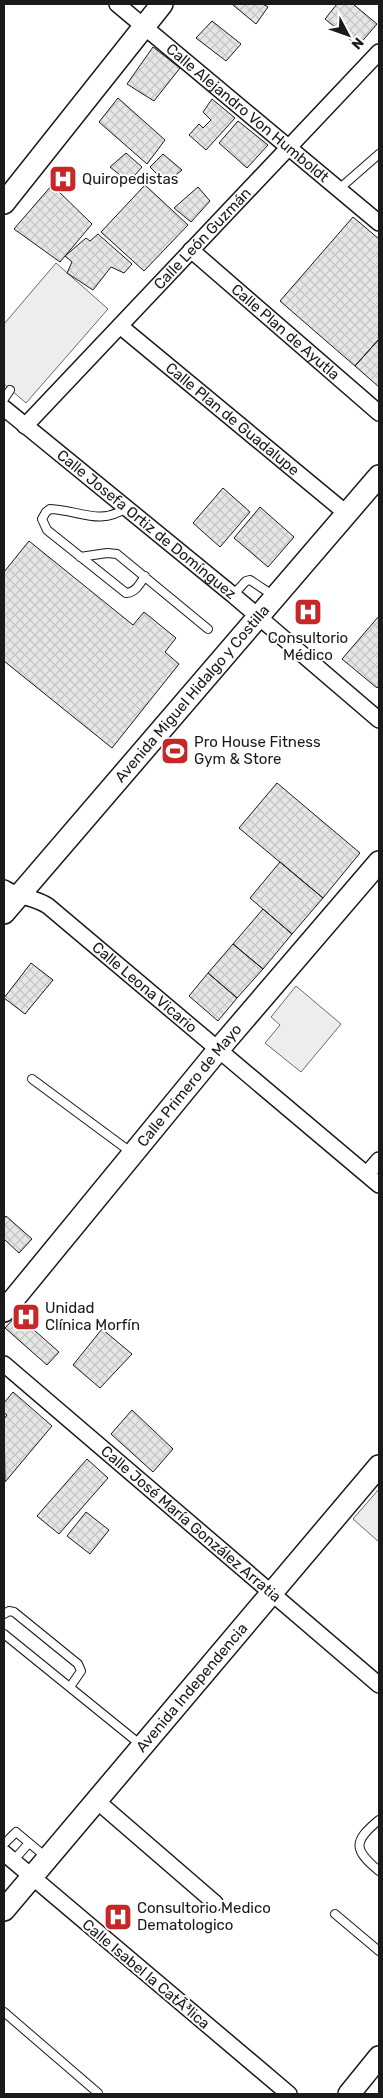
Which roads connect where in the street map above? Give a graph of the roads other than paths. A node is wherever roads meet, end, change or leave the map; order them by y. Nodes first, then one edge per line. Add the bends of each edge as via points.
1 (117, 4) edge
2 (162, 4) edge
3 (143, 27) junction
4 (379, 52) edge
5 (288, 148) junction
6 (379, 154) edge
7 (339, 189) junction
8 (4, 203) edge
9 (379, 223) edge
10 (191, 250) junction
11 (120, 326) junction
12 (10, 390) dead end
13 (4, 398) edge
14 (4, 408) edge
15 (379, 413) edge
16 (25, 426) junction
17 (379, 476) edge
18 (126, 508) junction
19 (346, 513) junction
20 (80, 557) junction
21 (145, 576) junction
22 (233, 595) junction
23 (274, 597) junction
24 (258, 616) junction
25 (208, 629) dead end
26 (379, 720) edge
27 (379, 862) edge
28 (11, 891) edge
29 (4, 913) edge
30 (218, 1050) junction
31 (32, 1078) dead end
32 (132, 1153) junction
33 (379, 1160) edge
34 (367, 1174) junction
35 (379, 1185) edge
36 (4, 1311) edge
37 (4, 1364) edge
38 (379, 1466) edge
39 (271, 1594) junction
40 (4, 1614) edge
41 (4, 1634) edge
42 (379, 1685) edge
43 (70, 1687) junction
44 (143, 1747) junction
45 (104, 1806) junction
46 (379, 1820) edge
47 (372, 1826) junction
48 (379, 1831) edge
49 (29, 1843) junction
50 (4, 1844) edge
51 (8, 1857) edge
52 (48, 1859) junction
53 (379, 1871) edge
54 (32, 1877) junction
55 (215, 1904) dead end
56 (5, 1905) edge
57 (335, 1914) dead end
58 (379, 1951) edge
59 (4, 2012) edge
60 (379, 2057) edge
61 (98, 2093) edge
62 (289, 2094) edge
63 (349, 2094) edge

1 - 3 street, Calle Alejandro Von Humboldt
2 - 3 main road
3 - 5 street, Calle Alejandro Von Humboldt
3 - 8 main road
4 - 5 street, Calle León Guzmán
5 - 7 street, Calle Alejandro Von Humboldt
5 - 10 street, Calle León Guzmán
6 - 7 lane
7 - 9 street, Calle Alejandro Von Humboldt
10 - 11 street, Calle León Guzmán
10 - 15 street, Calle Plan de Ayutla
11 - 16 street, Calle León Guzmán
11 - 19 street, Calle Plan de Guadalupe
12 - 13 lane
14 - 16 street, Calle Josefa Ortiz de Domínguez
16 - 18 street, Calle Josefa Ortiz de Domínguez
17 - 19 main road, Avenida Miguel Hidalgo y Costilla
18 - 20 lane via 106,518 58,509 46,512 42,519 44,528
18 - 22 street, Calle Josefa Ortiz de Domínguez
19 - 23 main road, Avenida Miguel Hidalgo y Costilla
20 - 21 lane via 117,554
20 - 21 lane via 126,593 131,593
21 - 25 lane
22 - 23 lane via 250,580
22 - 24 street, Calle Josefa Ortiz de Domínguez
23 - 24 main road, Avenida Miguel Hidalgo y Costilla
24 - 26 street, Calle Josefa Ortiz de Domínguez
24 - 28 main road, Avenida Miguel Hidalgo y Costilla
27 - 30 main road, Calle Primero de Mayo
28 - 29 main road, Avenida Miguel Hidalgo y Costilla
28 - 30 street, Calle Leona Vicario via 48,906
30 - 32 main road, Calle Primero de Mayo
30 - 34 street, Calle Leona Vicario
31 - 32 lane
32 - 36 main road, Calle Primero de Mayo
33 - 34 street
34 - 35 street, Calle Leona Vicario
37 - 39 street, Calle José María González Arratia
38 - 39 main road, Avenida Independencia
39 - 42 street, Calle José María González Arratia
39 - 44 main road, Avenida Independencia
40 - 43 lane via 14,1612 78,1664 81,1671
41 - 43 lane
43 - 44 lane
44 - 45 main road, Avenida Independencia
45 - 52 main road, Avenida Independencia
45 - 55 street
46 - 47 lane
47 - 48 lane
47 - 53 lane via 359,1847 363,1858
49 - 50 lane via 15,1832
49 - 51 lane
49 - 52 lane
51 - 54 street, Calle Isabel la CatÃ³lica
52 - 54 main road, Avenida Independencia
54 - 56 main road, Avenida Independencia
54 - 62 street, Calle Isabel la CatÃ³lica
57 - 58 lane
59 - 61 lane
60 - 63 main road

